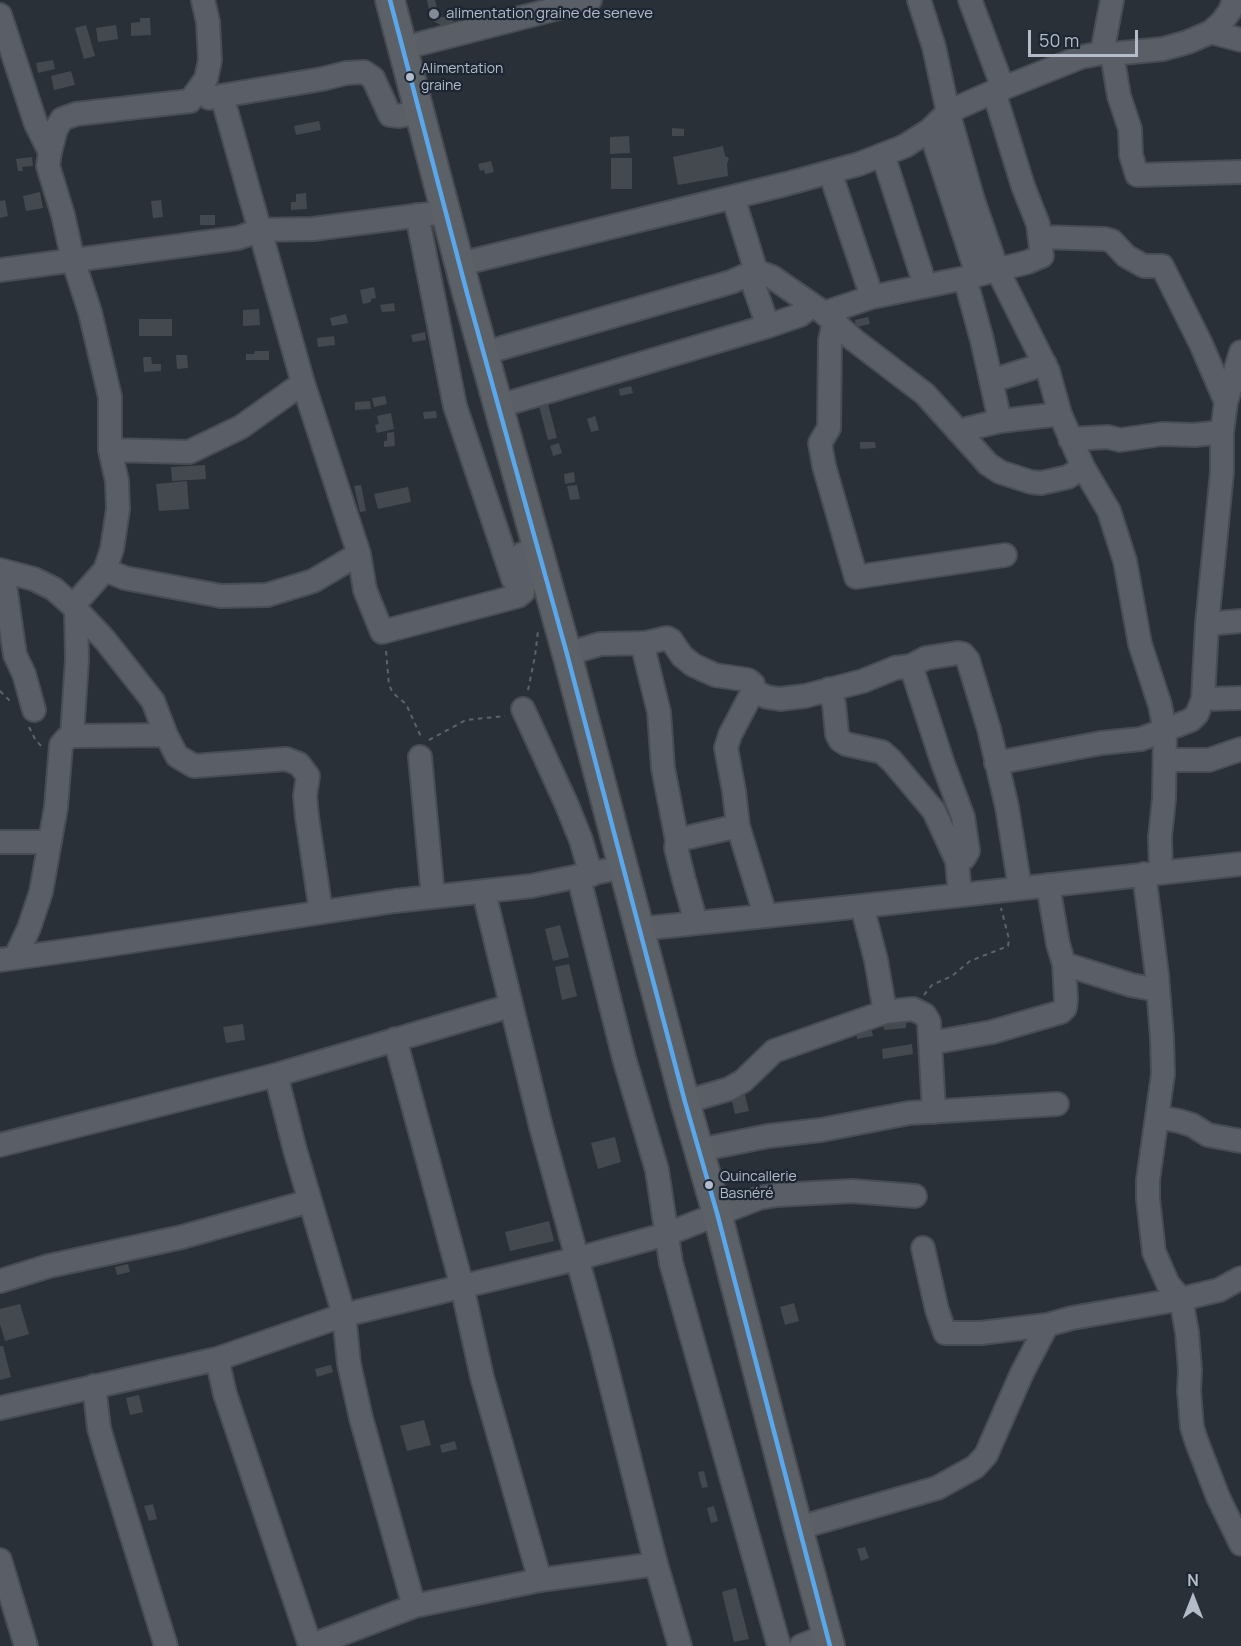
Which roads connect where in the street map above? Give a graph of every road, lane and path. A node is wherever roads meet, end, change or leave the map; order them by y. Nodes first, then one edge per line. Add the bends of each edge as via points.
1 (203, 0) edge
2 (390, 0) edge
3 (919, 0) edge
4 (970, 0) edge
5 (1112, 0) edge
6 (1234, 0) edge
7 (579, 1) edge
8 (0, 15) edge
9 (1211, 32) junction
10 (1241, 40) edge
11 (403, 48) junction
12 (1107, 54) junction
13 (998, 90) junction
14 (222, 96) junction
15 (190, 101) junction
16 (419, 111) junction
17 (948, 112) junction
18 (930, 130) junction
19 (50, 152) junction
20 (883, 155) junction
21 (830, 172) junction
22 (1241, 172) edge
23 (733, 197) junction
24 (446, 212) junction
25 (417, 216) junction
26 (260, 230) junction
27 (1040, 237) junction
28 (73, 260) junction
29 (460, 264) junction
30 (0, 270) edge
31 (753, 273) junction
32 (980, 273) junction
33 (925, 285) junction
34 (872, 297) junction
35 (823, 314) junction
36 (768, 326) junction
37 (1241, 352) edge
38 (484, 353) junction
39 (1045, 364) junction
40 (991, 381) junction
41 (303, 383) junction
42 (1226, 402) junction
43 (499, 406) junction
44 (1060, 414) junction
45 (999, 422) junction
46 (958, 431) junction
47 (1222, 432) junction
48 (1070, 439) junction
49 (110, 450) junction
50 (1083, 467) junction
51 (1231, 471) edge
52 (538, 549) junction
53 (359, 554) junction
54 (1005, 555) dead end
55 (105, 570) junction
56 (1, 571) edge
57 (518, 596) junction
58 (75, 608) junction
59 (558, 620) junction
60 (1241, 621) edge
61 (1207, 624) junction
62 (382, 632) junction
63 (642, 643) junction
64 (567, 654) junction
65 (911, 666) junction
66 (829, 689) junction
67 (753, 691) junction
68 (1241, 698) edge
69 (1203, 699) junction
70 (523, 709) junction
71 (34, 710) dead end
72 (1165, 731) junction
73 (166, 735) junction
74 (72, 736) junction
75 (1241, 749) edge
76 (420, 757) dead end
77 (1166, 760) junction
78 (996, 763) junction
79 (738, 826) junction
80 (677, 840) junction
81 (0, 842) edge
82 (50, 842) junction
83 (957, 861) junction
84 (1241, 864) edge
85 (623, 867) junction
86 (1153, 873) junction
87 (585, 876) junction
88 (1048, 885) junction
89 (1020, 888) junction
90 (997, 891) junction
91 (484, 892) junction
92 (960, 895) junction
93 (433, 896) junction
94 (862, 906) junction
95 (321, 912) junction
96 (765, 914) junction
97 (696, 922) junction
98 (639, 929) junction
99 (8, 959) edge
100 (1064, 964) junction
101 (1158, 990) junction
102 (510, 1006) junction
103 (913, 1009) junction
104 (885, 1012) junction
105 (395, 1039) junction
106 (931, 1043) junction
107 (276, 1075) junction
108 (685, 1102) junction
109 (1057, 1104) dead end
110 (934, 1112) junction
111 (1158, 1117) junction
112 (1241, 1141) edge
113 (0, 1145) edge
114 (699, 1150) junction
115 (915, 1196) dead end
116 (310, 1201) junction
117 (717, 1213) junction
118 (667, 1234) junction
119 (923, 1248) dead end
120 (576, 1259) junction
121 (1241, 1278) edge
122 (0, 1281) edge
123 (462, 1286) junction
124 (1181, 1299) junction
125 (344, 1315) junction
126 (1047, 1325) junction
127 (217, 1359) junction
128 (94, 1386) junction
129 (0, 1408) edge
130 (798, 1528) junction
131 (1241, 1544) edge
132 (0, 1560) edge
133 (656, 1564) junction
134 (540, 1580) junction
135 (414, 1606) junction
136 (829, 1641) edge
137 (26, 1646) edge
138 (166, 1646) edge
139 (310, 1646) edge
140 (680, 1646) edge
141 (780, 1646) edge
142 (801, 1646) edge

1 - 15 street via 210,60 206,79
2 - 11 main road
3 - 17 street
4 - 13 street
5 - 12 street
6 - 9 street via 1228,14
7 - 11 street
8 - 19 street via 36,124
9 - 10 street
9 - 12 street via 1171,48
11 - 16 main road
12 - 13 street via 1081,57
12 - 22 street via 1130,129 1137,175
13 - 17 street
13 - 27 street
14 - 15 street
14 - 16 street via 364,72 373,78 390,115
14 - 26 street
15 - 19 street via 76,114 62,119
16 - 24 main road
17 - 18 street
17 - 32 street via 973,200
18 - 20 street
18 - 32 street
19 - 28 street via 48,166
20 - 21 street
20 - 33 street
21 - 23 street
21 - 34 street
23 - 29 street
23 - 31 street
24 - 25 street
24 - 29 main road
25 - 26 street via 313,229
25 - 57 street via 455,406
26 - 28 street via 238,238
26 - 41 street
27 - 32 street via 1041,257
27 - 42 street via 1105,239 1144,266 1162,267
28 - 30 street
28 - 49 street via 110,397
29 - 38 main road
31 - 35 street via 772,277
31 - 36 street
31 - 38 street
32 - 33 street
32 - 39 street
32 - 40 street
33 - 34 street
34 - 35 street
35 - 36 street via 800,315
35 - 46 street via 925,394
35 - 54 street via 830,341 829,428 820,443 856,577
36 - 43 street
37 - 42 street
38 - 43 main road
39 - 40 street
39 - 44 street
40 - 45 street
41 - 49 street via 241,428 189,452
41 - 53 street
42 - 47 street
43 - 52 main road
44 - 45 street
44 - 48 street
45 - 46 street
46 - 50 street via 988,464 1031,482 1068,477
47 - 48 street via 1120,440
47 - 51 street
48 - 50 street
49 - 55 street via 118,509
50 - 72 street via 1109,511 1117,535 1140,645
51 - 61 street
52 - 57 street via 517,558 523,586
52 - 59 main road
53 - 55 street via 313,581 267,595 221,596 125,578
53 - 62 street via 365,590
55 - 58 street
56 - 58 street via 34,579 54,589
56 - 71 street via 15,655
57 - 62 street
58 - 73 street via 153,701
58 - 74 street via 77,659
59 - 64 main road
59 - 70 path via 539,628
60 - 61 street
61 - 69 street
62 - 70 path via 389,685 406,704 423,741 466,720 510,716
63 - 64 street via 611,643
63 - 67 street via 671,640 693,665 715,675 748,680
63 - 80 street via 658,712 663,768
64 - 85 main road
65 - 66 street
65 - 78 street via 926,658 958,653 966,657
65 - 83 street via 963,817 968,851
66 - 67 street via 780,699
66 - 83 street via 840,740 861,749 877,750 892,761 934,811
67 - 79 street via 726,748
68 - 69 street
69 - 72 street via 1191,720
70 - 87 street via 581,840
72 - 77 street
72 - 78 street via 1141,739
73 - 74 street
73 - 95 street via 177,756 194,766 286,759 299,764 308,776 307,817
74 - 82 street via 61,745
75 - 77 street via 1209,759
76 - 93 street
77 - 86 street
78 - 89 street
79 - 80 street
79 - 96 street
80 - 97 street
81 - 82 street
82 - 99 street via 36,909
83 - 92 street
84 - 86 street
85 - 87 street
85 - 98 main road
86 - 88 street
86 - 101 street
87 - 91 street
87 - 118 street via 624,1058 657,1170
88 - 89 street
88 - 100 street
89 - 90 street
90 - 92 street
90 - 103 path via 1008,946 970,961 952,976 932,985
91 - 93 street
91 - 102 street
92 - 94 street
93 - 95 street
94 - 96 street
94 - 104 street
95 - 99 street
96 - 97 street
97 - 98 street
98 - 108 main road
100 - 101 street
100 - 106 street via 1066,1000 1061,1012 992,1032
101 - 111 street via 1163,1074
102 - 105 street
102 - 120 street
103 - 104 street
103 - 106 street via 926,1015
104 - 108 street via 774,1051 743,1081
105 - 107 street
105 - 123 street
106 - 110 street
107 - 113 street
107 - 116 street
108 - 114 main road
109 - 110 street
110 - 114 street
111 - 112 street via 1192,1125 1208,1135
111 - 124 street via 1150,1155 1148,1199 1154,1252 1168,1284
114 - 117 main road
115 - 117 street via 852,1191 777,1195
116 - 122 street via 183,1237 49,1266
116 - 125 street
117 - 118 street
117 - 130 main road
118 - 120 street
118 - 141 street via 671,1263
119 - 126 street via 945,1333
120 - 123 street
120 - 133 street
121 - 124 street via 1219,1290
123 - 125 street
123 - 134 street via 482,1377
124 - 126 street
124 - 131 street via 1188,1332 1192,1427 1206,1471
125 - 127 street
125 - 135 street via 349,1364 361,1418
126 - 130 street via 987,1455 975,1467 937,1488
127 - 128 street
127 - 139 street via 225,1395
128 - 129 street
128 - 138 street via 99,1428
130 - 136 main road
132 - 137 street
133 - 134 street
133 - 140 street
134 - 135 street
135 - 139 street
136 - 142 street

